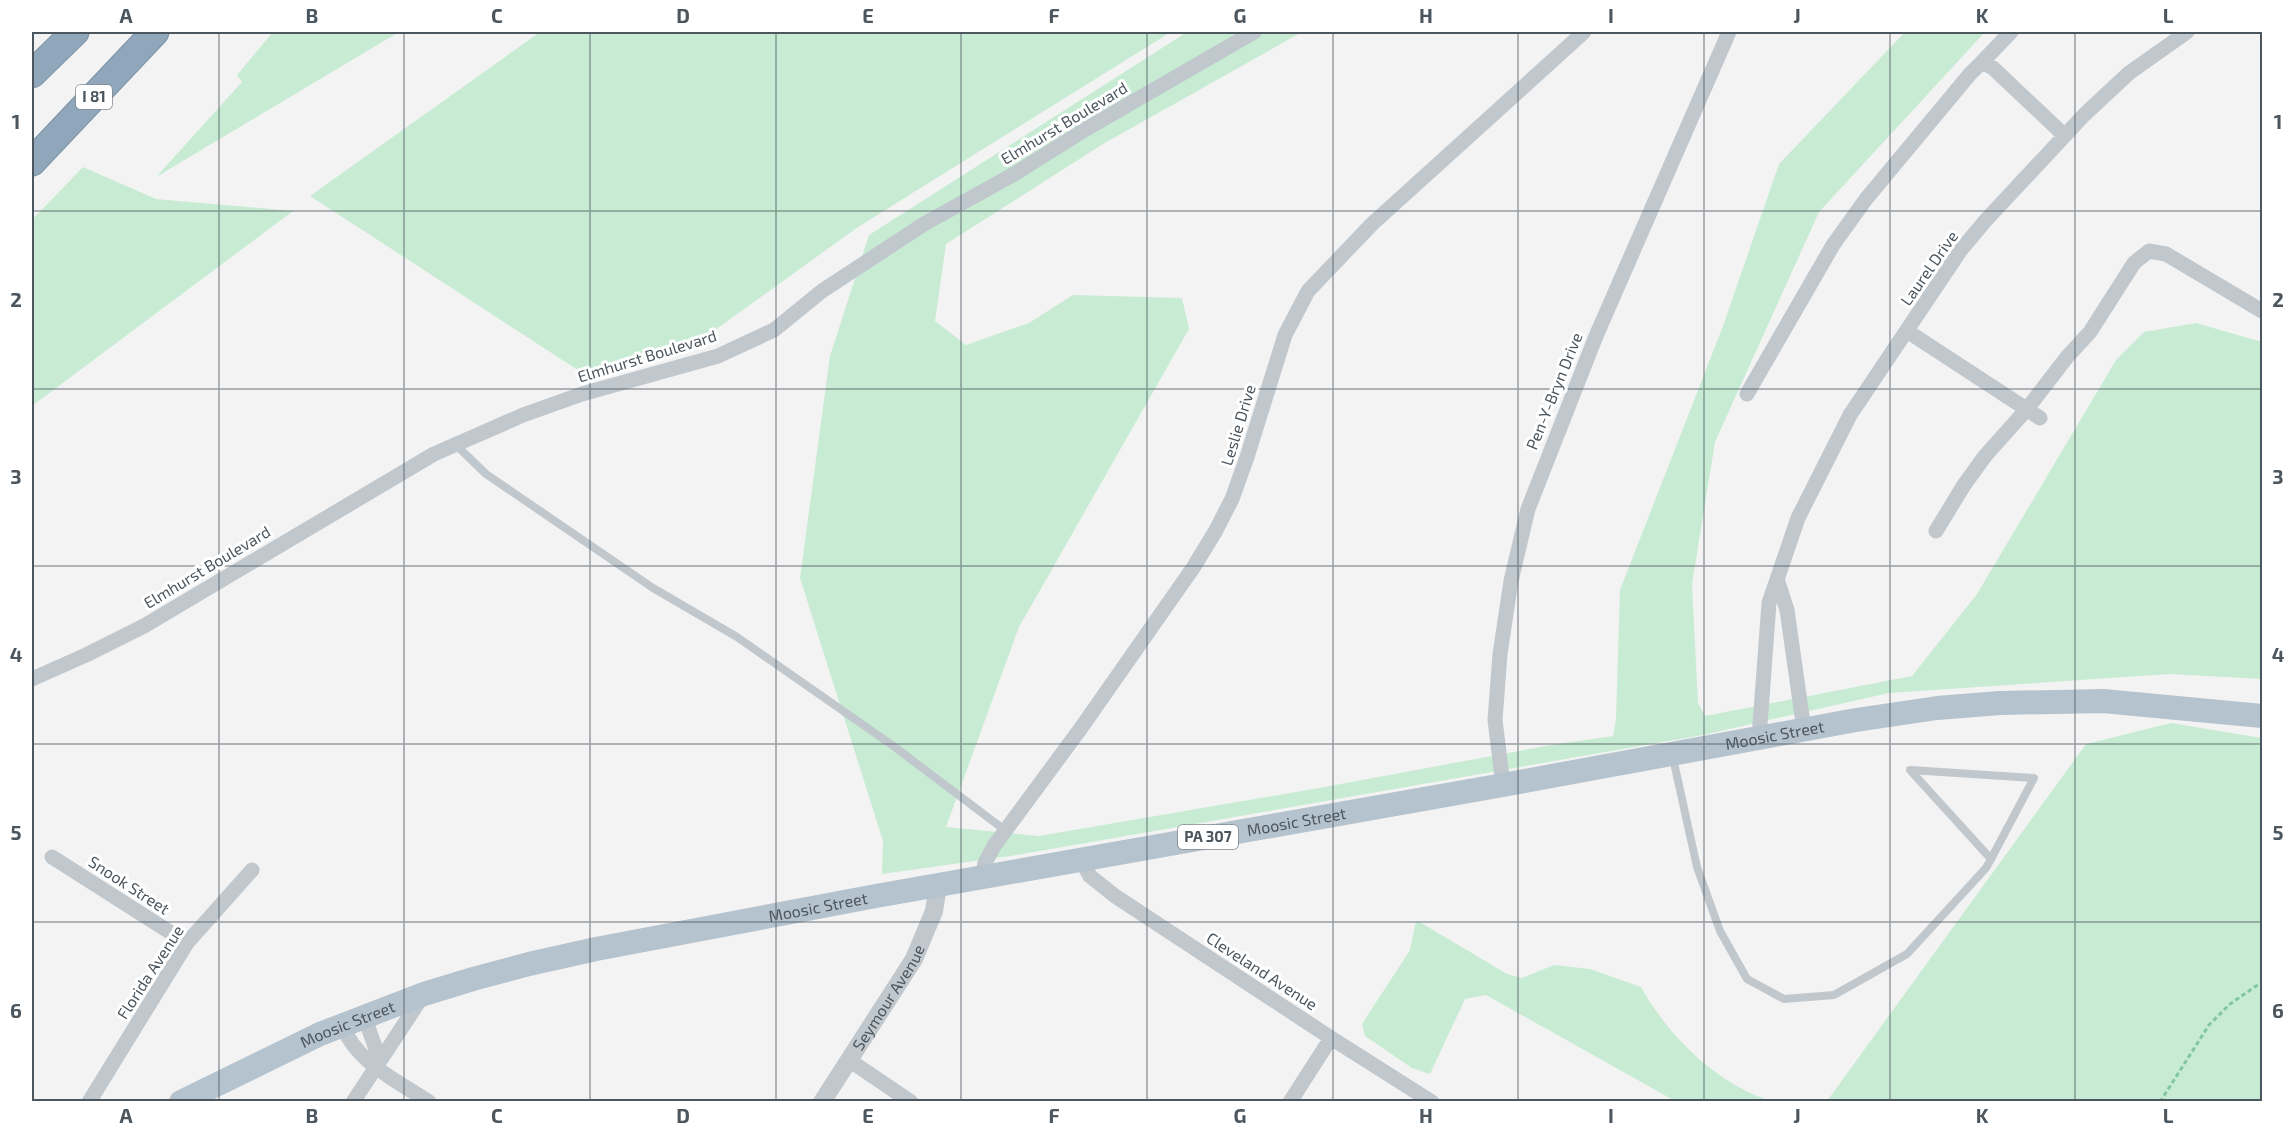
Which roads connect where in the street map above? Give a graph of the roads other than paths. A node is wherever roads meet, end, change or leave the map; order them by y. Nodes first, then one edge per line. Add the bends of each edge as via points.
1 (75, 32) edge
2 (155, 32) edge
3 (1254, 32) edge
4 (1584, 32) edge
5 (1729, 32) edge
6 (2012, 32) edge
7 (2187, 32) edge
8 (1982, 62) junction
9 (32, 74) edge
10 (2064, 135) junction
11 (32, 162) edge
12 (2262, 311) edge
13 (1907, 331) junction
14 (1747, 394) dead end
15 (2027, 409) junction
16 (2040, 418) dead end
17 (455, 444) junction
18 (1936, 531) dead end
19 (1778, 582) junction
20 (32, 679) edge
21 (2262, 716) edge
22 (1804, 730) junction
23 (1759, 738) junction
24 (1672, 754) junction
25 (1503, 785) junction
26 (1006, 831) junction
27 (52, 857) dead end
28 (1991, 859) junction
29 (1081, 860) junction
30 (252, 870) dead end
31 (982, 878) junction
32 (938, 886) junction
33 (187, 943) junction
34 (424, 994) junction
35 (364, 1016) junction
36 (342, 1025) junction
37 (1331, 1038) junction
38 (849, 1060) junction
39 (376, 1067) junction
40 (89, 1101) edge
41 (181, 1101) edge
42 (353, 1101) edge
43 (429, 1101) edge
44 (822, 1101) edge
45 (911, 1101) edge
46 (1290, 1101) edge
47 (1432, 1101) edge

1 - 9 highway
2 - 11 highway, I 81
3 - 17 street, Elmhurst Boulevard via 924,225 822,291 774,330 718,356 582,394
4 - 26 street, Leslie Drive via 1372,224 1308,291 1285,335 1247,457 1215,532
5 - 25 street, Pen-Y-Bryn Drive via 1596,336 1528,509 1511,581 1500,654 1495,720
6 - 8 street
7 - 10 street, Laurel Drive via 2129,73
8 - 10 street
8 - 14 street via 1833,244
10 - 13 street, Laurel Drive via 1960,251
12 - 15 street via 2166,254 2149,251 2134,263 2090,332
13 - 15 street
13 - 19 street, Laurel Drive via 1850,415 1806,498
15 - 16 street
15 - 18 street via 1985,456
17 - 20 street, Elmhurst Boulevard via 388,479 144,626
17 - 26 lane via 486,474 653,588 737,636
19 - 22 street via 1787,610
19 - 23 street, Laurel Drive via 1769,603
21 - 22 main road, Moosic Street / PA 307 via 2103,701 2000,703 1937,708
22 - 23 main road, Moosic Street / PA 307
23 - 24 main road, Moosic Street / PA 307
24 - 25 main road, Moosic Street / PA 307
24 - 28 lane via 1697,867 1720,931 1747,979 1784,999 1834,995 1907,954
25 - 29 main road, Moosic Street / PA 307
26 - 31 street, Leslie Drive via 985,863
27 - 33 street, Snook Street
28 - 28 lane via 2034,778 1910,770 1951,814
29 - 31 main road, Moosic Street / PA 307
29 - 37 street, Cleveland Avenue via 1090,876 1115,896
30 - 33 street, Florida Avenue
31 - 32 main road, Moosic Street / PA 307
32 - 34 main road, Moosic Street / PA 307 via 596,949
32 - 38 street, Seymour Avenue via 934,910 914,959
33 - 40 street, Florida Avenue
34 - 35 main road, Moosic Street / PA 307
34 - 39 street
35 - 36 main road, Moosic Street / PA 307
35 - 39 street via 377,1052
36 - 39 street via 353,1046
36 - 41 main road, Moosic Street / PA 307
37 - 46 street
37 - 47 street, Cleveland Avenue
38 - 44 street, Seymour Avenue
38 - 45 street
39 - 42 street
39 - 43 street

